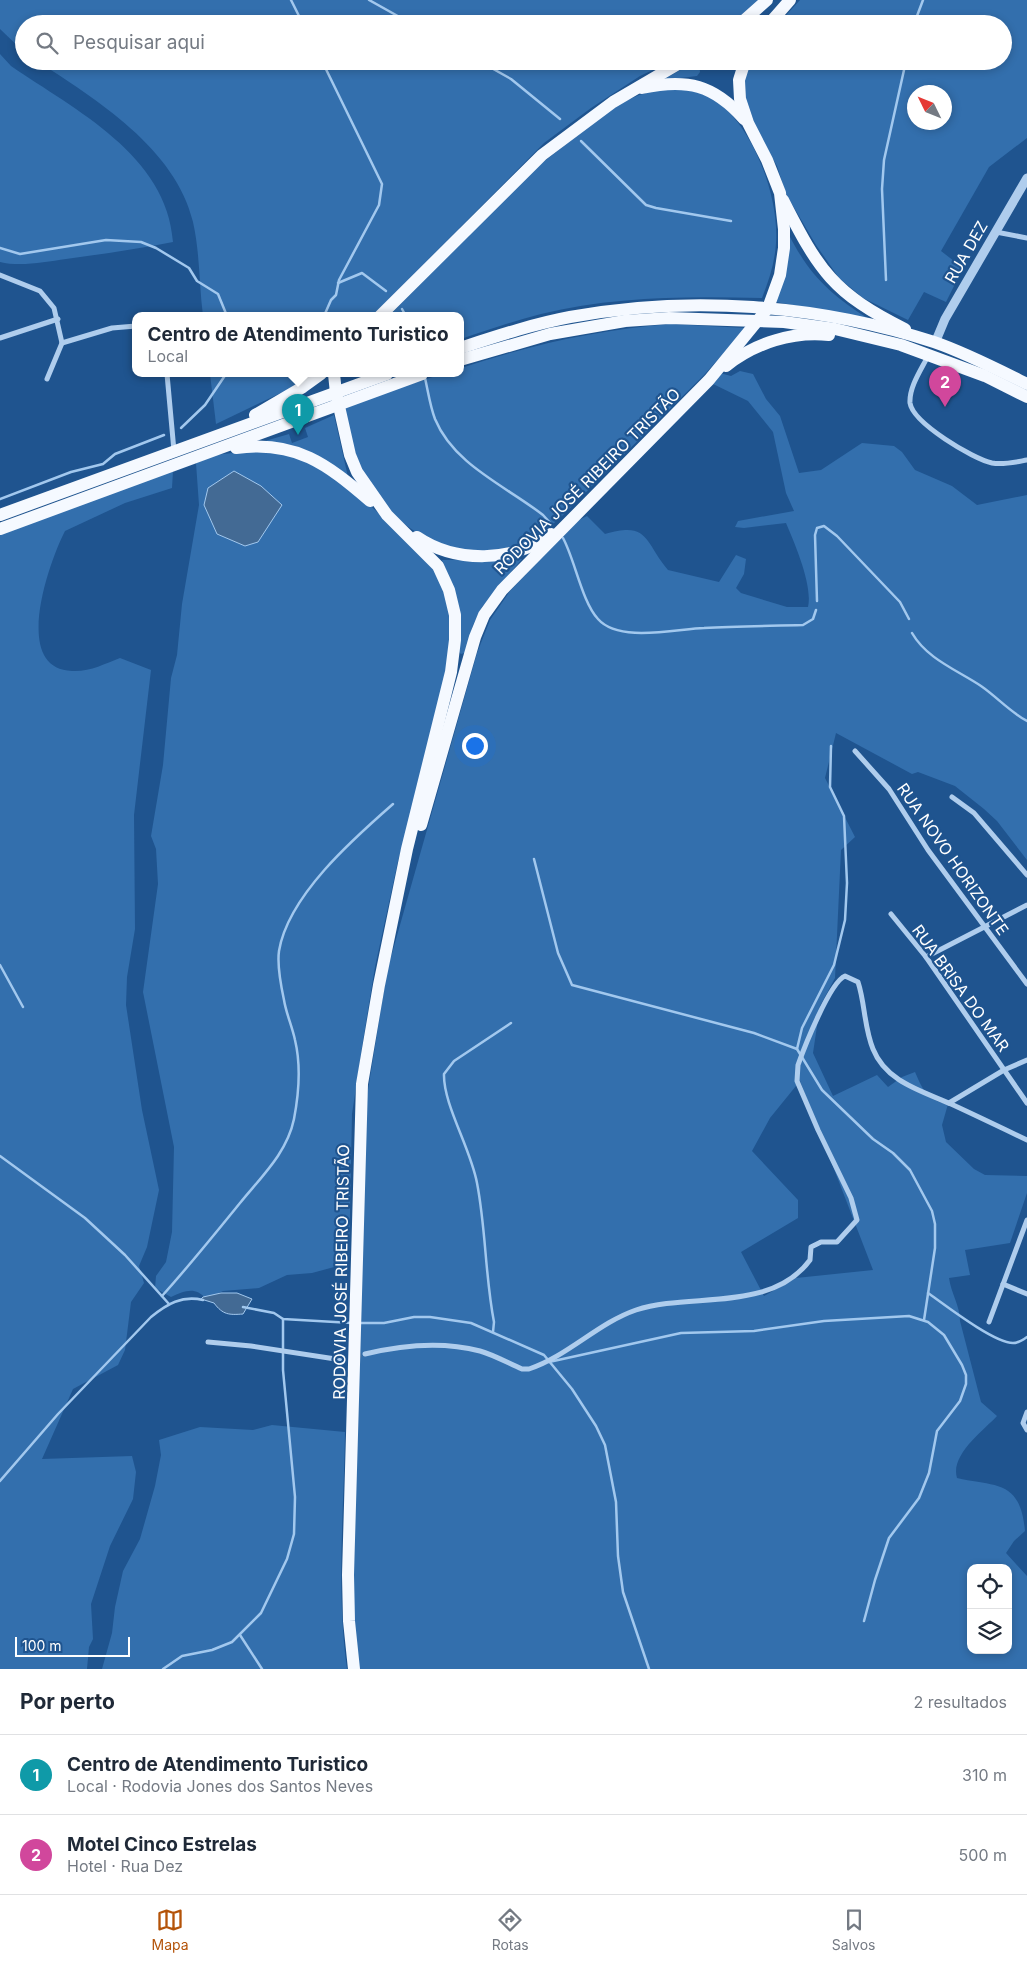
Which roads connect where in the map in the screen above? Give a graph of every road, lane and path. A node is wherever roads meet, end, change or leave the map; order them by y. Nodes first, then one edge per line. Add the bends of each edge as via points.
1 (767, 0) edge
2 (790, 0) edge
3 (750, 15) edge
4 (777, 15) edge
5 (668, 70) edge
6 (742, 70) edge
7 (632, 91) junction
8 (748, 123) junction
9 (1027, 178) edge
10 (780, 193) junction
11 (995, 232) junction
12 (1027, 238) edge
13 (0, 276) edge
14 (768, 308) junction
15 (384, 312) edge
16 (58, 319) junction
17 (758, 321) junction
18 (132, 326) edge
19 (859, 337) junction
20 (0, 338) edge
21 (62, 343) junction
22 (931, 346) junction
23 (464, 347) edge
24 (464, 359) edge
25 (168, 377) edge
26 (317, 377) edge
27 (334, 377) edge
28 (381, 377) edge
29 (411, 377) edge
30 (47, 379) dead end
31 (709, 380) junction
32 (1027, 384) edge
33 (1027, 397) edge
34 (337, 398) junction
35 (215, 435) junction
36 (214, 450) junction
37 (174, 451) junction
38 (1027, 460) edge
39 (586, 505) junction
40 (0, 515) edge
41 (391, 518) junction
42 (0, 529) edge
43 (856, 751) dead end
44 (952, 797) dead end
45 (1027, 875) edge
46 (401, 879) junction
47 (1027, 905) edge
48 (891, 914) dead end
49 (986, 927) junction
50 (926, 957) junction
51 (1027, 984) edge
52 (1027, 1060) edge
53 (1004, 1070) junction
54 (949, 1103) junction
55 (1027, 1103) edge
56 (1027, 1140) edge
57 (1027, 1220) edge
58 (1003, 1284) junction
59 (1027, 1294) edge
60 (989, 1322) dead end
61 (208, 1342) dead end
62 (365, 1354) tunnel mouth
63 (342, 1360) tunnel mouth
64 (1027, 1412) edge
65 (1027, 1430) edge
66 (354, 1669) edge

1 - 3 main road
2 - 4 main road
5 - 7 main road
6 - 8 main road via 740,92
7 - 8 main road via 650,86 694,84 721,97
7 - 15 main road via 542,154
8 - 10 main road, RODOVIA JOSÉ RIBEIRO TRISTÃO
9 - 11 street, RUA DEZ
10 - 14 main road, RODOVIA JOSÉ RIBEIRO TRISTÃO via 784,248 780,275
10 - 22 main road via 809,251 843,292
11 - 12 street
11 - 22 street, RUA DEZ
13 - 16 street via 40,291
14 - 17 main road, RODOVIA JOSÉ RIBEIRO TRISTÃO
14 - 22 main road via 863,323
14 - 23 main road via 686,305 623,310 548,321
16 - 20 street
16 - 21 street
17 - 19 main road via 835,329
17 - 24 main road via 669,318 616,322 572,328
17 - 31 main road, RODOVIA JOSÉ RIBEIRO TRISTÃO
18 - 21 street via 112,328
19 - 22 main road via 900,345
19 - 31 main road via 791,336 752,350
21 - 30 street
22 - 32 main road
22 - 33 main road
22 - 38 street, RUA DEZ via 911,393 914,414 945,438 991,463
25 - 37 street
26 - 35 main road via 278,403
27 - 34 main road, RODOVIA JOSÉ RIBEIRO TRISTÃO
28 - 34 main road
29 - 34 main road
31 - 39 main road, RODOVIA JOSÉ RIBEIRO TRISTÃO
34 - 35 main road
34 - 36 main road
34 - 41 main road, RODOVIA JOSÉ RIBEIRO TRISTÃO via 357,472
35 - 37 main road
36 - 41 main road via 266,447 316,460
36 - 42 main road
37 - 40 main road
39 - 41 main road via 540,542 519,551 488,556 463,554 426,543
39 - 46 main road, RODOVIA JOSÉ RIBEIRO TRISTÃO via 502,590 484,614 463,675 428,803
41 - 46 main road, RODOVIA JOSÉ RIBEIRO TRISTÃO via 438,566 449,590 455,615 451,672
43 - 49 street, RUA NOVO HORIZONTE via 889,789 928,850
44 - 45 street via 974,814
46 - 66 main road, RODOVIA JOSÉ RIBEIRO TRISTÃO via 377,995 361,1098 348,1576
47 - 49 street
48 - 50 street, RUA BRISA DO MAR
49 - 50 street
49 - 51 street, RUA NOVO HORIZONTE
50 - 53 street, RUA BRISA DO MAR
52 - 53 street
53 - 54 street
53 - 55 street, RUA BRISA DO MAR
54 - 56 street
54 - 62 street via 901,1082 883,1066 872,1048 858,982 844,976 825,1003 796,1071 797,1081 858,1216 837,1242 821,1242 811,1247 810,1260 786,1283 755,1293 661,1304 634,1311 563,1352 526,1369 460,1347 398,1347
57 - 58 street
58 - 59 street
58 - 60 street
61 - 63 street
64 - 65 street via 1023,1423

